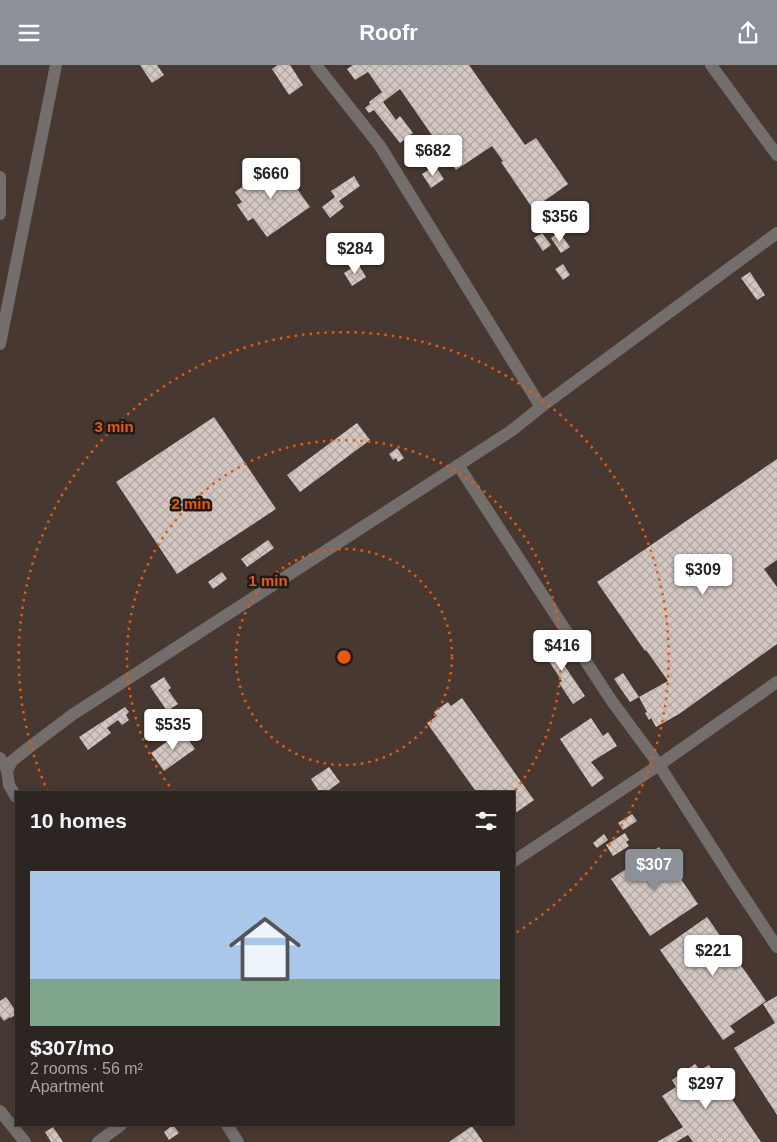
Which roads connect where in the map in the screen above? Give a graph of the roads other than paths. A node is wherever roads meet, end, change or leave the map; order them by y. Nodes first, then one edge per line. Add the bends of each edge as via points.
1 (56, 65) edge
2 (316, 65) edge
3 (711, 65) edge
4 (777, 155) edge
5 (0, 177) edge
6 (0, 186) edge
7 (0, 214) edge
8 (777, 233) edge
9 (0, 344) edge
10 (541, 407) junction
11 (458, 465) junction
12 (777, 682) edge
13 (0, 758) edge
14 (659, 765) junction
15 (7, 770) junction
16 (4, 787) edge
17 (15, 796) edge
18 (515, 860) edge
19 (777, 947) edge
20 (0, 1111) edge
21 (120, 1126) edge
22 (228, 1126) edge
23 (26, 1142) edge
24 (98, 1142) edge
25 (238, 1142) edge

1 - 9 lane
2 - 10 lane via 380,146
3 - 4 lane
5 - 6 lane
6 - 7 lane
8 - 10 lane
10 - 11 lane
11 - 14 lane via 611,700
11 - 15 lane via 72,715 19,755
12 - 14 lane
13 - 15 lane
14 - 18 lane
14 - 19 lane
15 - 16 lane
16 - 17 lane
20 - 23 lane
21 - 24 lane
22 - 25 lane

